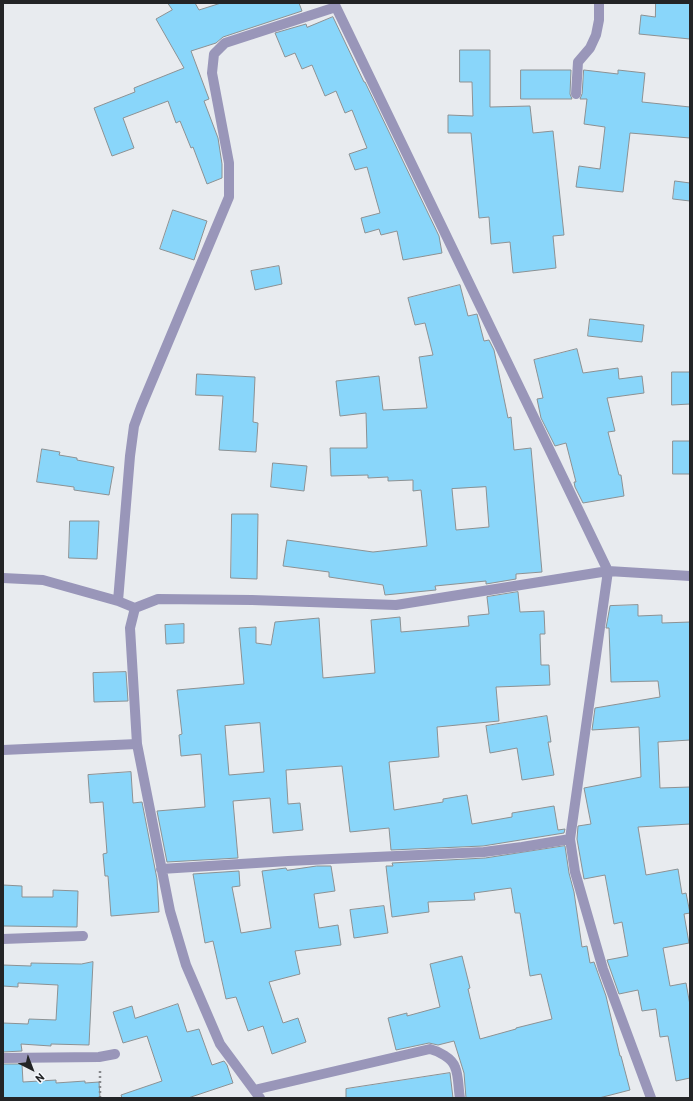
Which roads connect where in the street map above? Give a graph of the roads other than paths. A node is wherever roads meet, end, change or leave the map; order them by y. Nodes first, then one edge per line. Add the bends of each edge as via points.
1 (599, 3) edge
2 (335, 5) edge
3 (576, 94) dead end
4 (608, 571) junction
5 (690, 576) edge
6 (3, 578) edge
7 (118, 601) junction
8 (135, 608) junction
9 (137, 744) junction
10 (3, 750) edge
11 (570, 839) junction
12 (161, 869) junction
13 (83, 936) dead end
14 (3, 939) edge
15 (115, 1054) dead end
16 (3, 1058) edge
17 (257, 1094) edge
18 (460, 1098) edge
19 (651, 1098) edge

1 - 3 street via 596,35 590,48 578,62
2 - 4 street
2 - 7 street via 225,43 214,54 212,73 229,163 229,197 134,426
4 - 5 street
4 - 8 street via 396,605 158,600
4 - 11 street
6 - 7 street via 43,580
7 - 8 street
8 - 9 street via 130,628
9 - 10 street
9 - 12 street
11 - 12 street via 484,852
11 - 19 street via 575,872 602,969
12 - 17 street via 186,965 205,1011 220,1044
13 - 14 street
15 - 16 street via 99,1057
17 - 18 street via 430,1049 437,1051 455,1065

